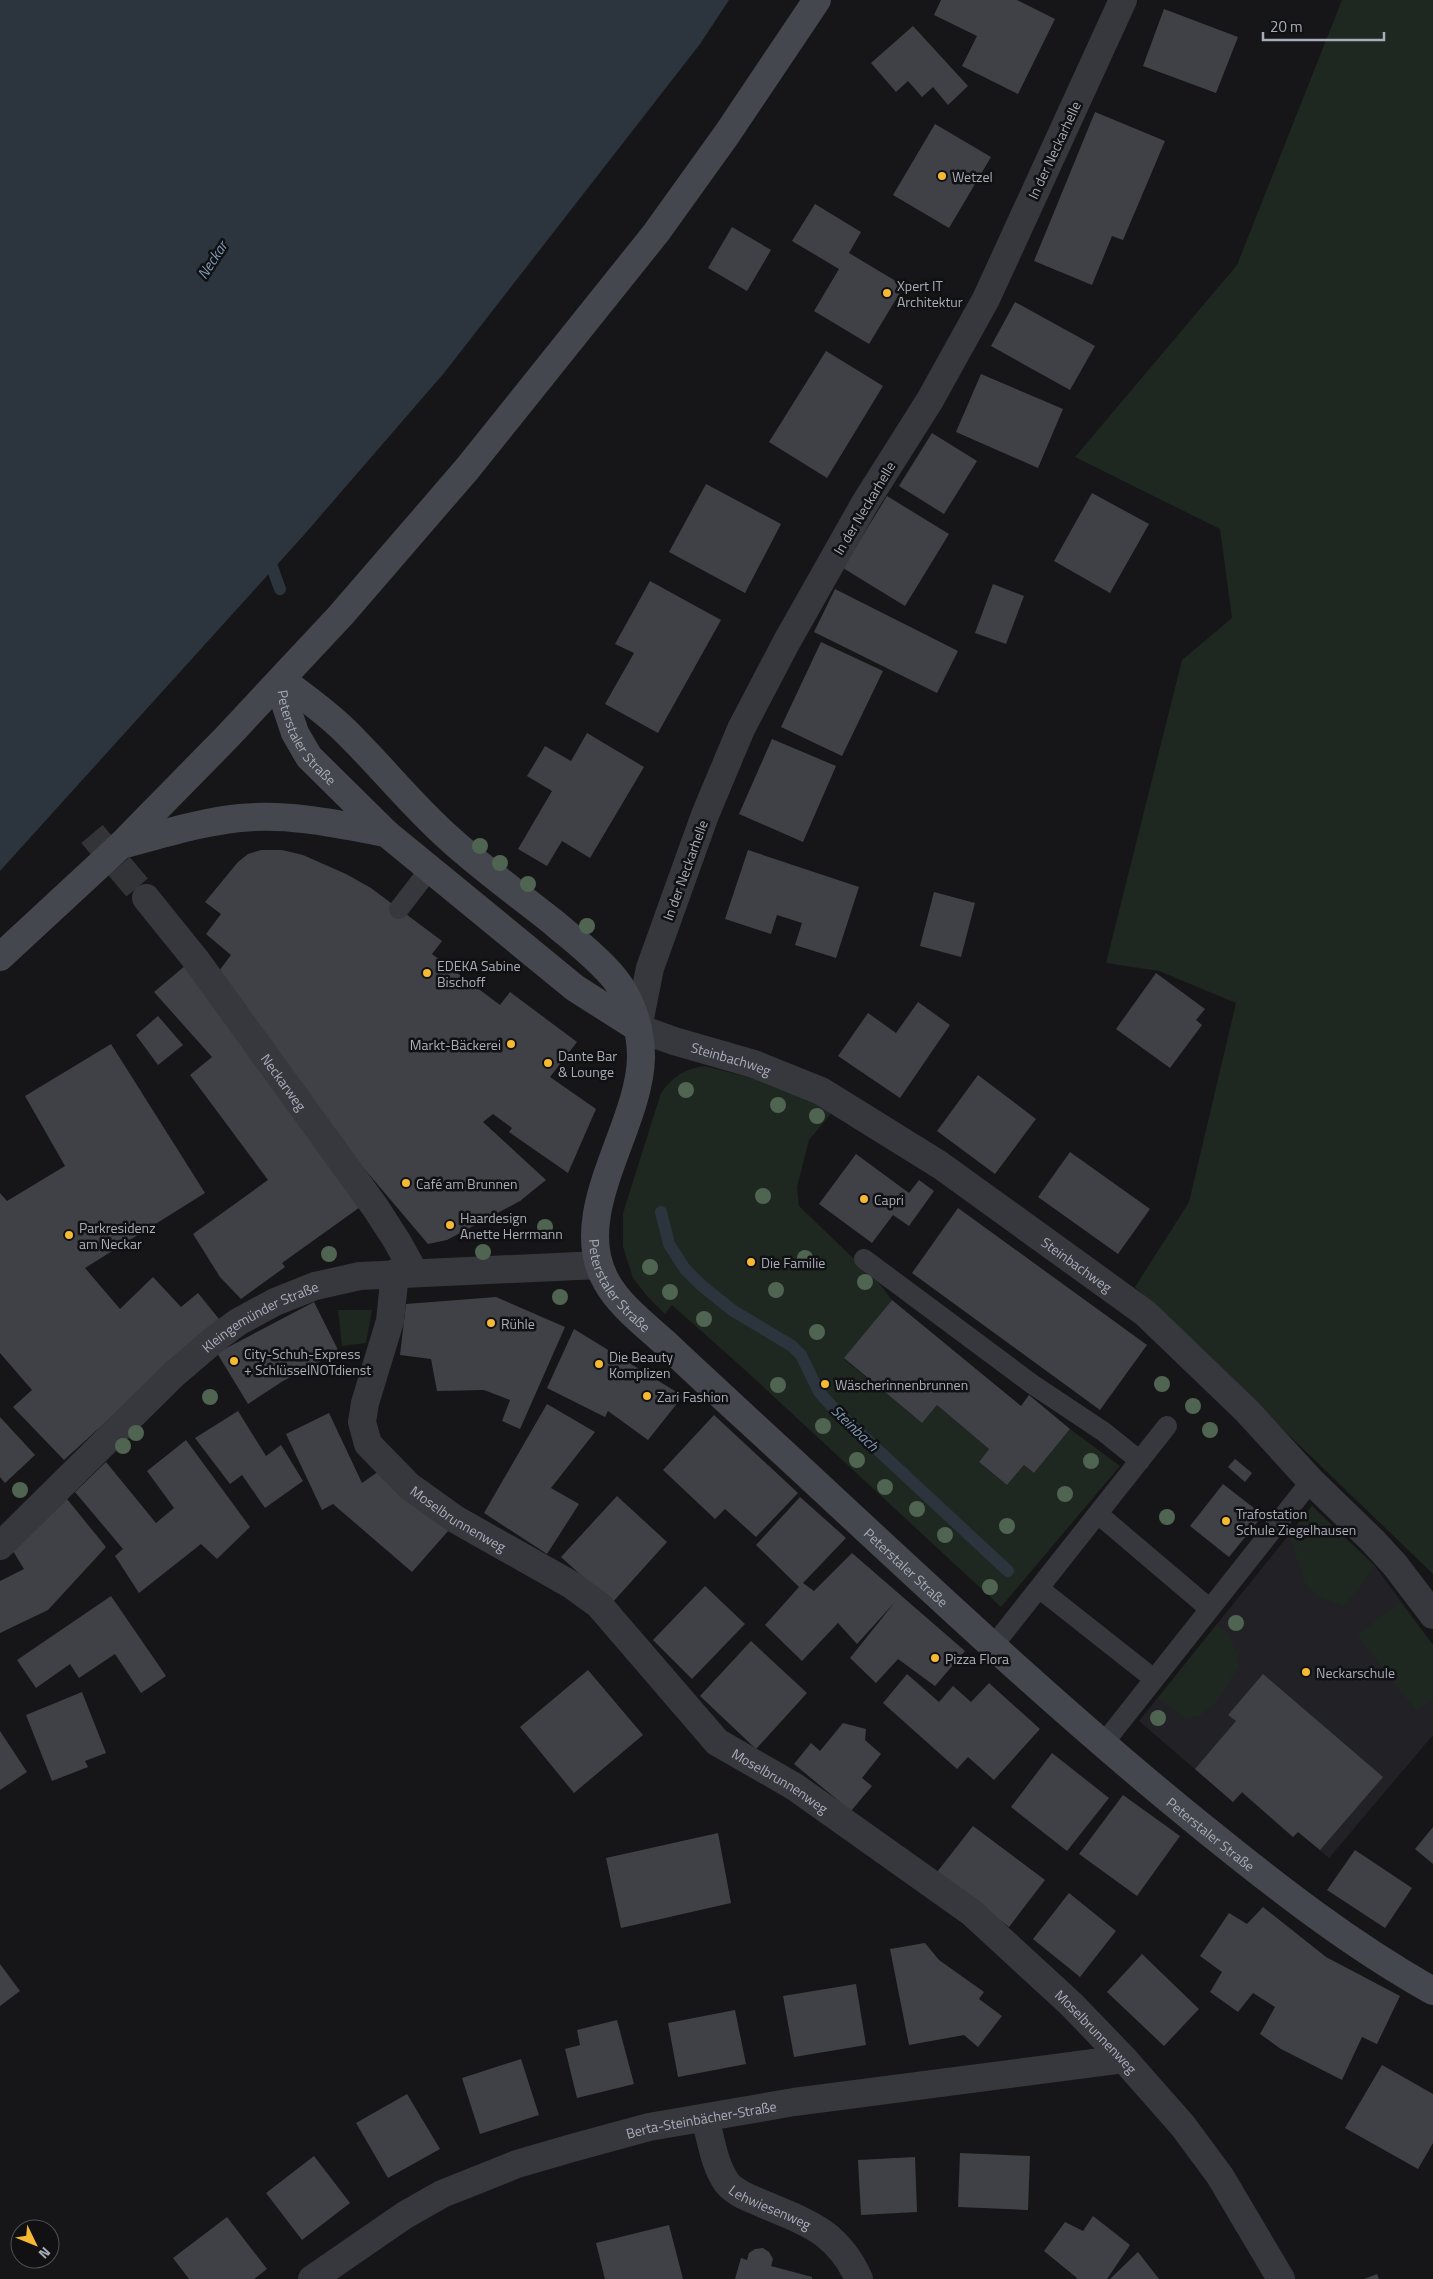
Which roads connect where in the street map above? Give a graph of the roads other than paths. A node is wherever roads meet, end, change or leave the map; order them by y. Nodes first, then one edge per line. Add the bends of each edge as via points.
1 (817, 0) edge
2 (1123, 0) edge
3 (282, 680) junction
4 (386, 832) junction
5 (120, 845) junction
6 (429, 870) junction
7 (146, 898) tunnel mouth
8 (399, 909) dead end
9 (0, 957) edge
10 (638, 1028) junction
11 (864, 1258) dead end
12 (599, 1265) junction
13 (404, 1272) junction
14 (1167, 1426) dead end
15 (1140, 1461) junction
16 (1312, 1481) junction
17 (1098, 1514) junction
18 (0, 1546) edge
19 (1040, 1589) junction
20 (1210, 1609) junction
21 (1433, 1615) edge
22 (993, 1646) junction
23 (1154, 1679) junction
24 (1103, 1744) junction
25 (1433, 1991) edge
26 (1124, 2059) junction
27 (705, 2118) junction
28 (312, 2279) edge
29 (859, 2279) edge
30 (1281, 2279) edge

1 - 3 main road via 656,233 467,469
2 - 10 street, In der Neckarhelle via 986,299 930,400 865,503 741,729 705,815 650,968
3 - 4 main road, Peterstaler Straße via 295,733 309,756
3 - 5 main road
3 - 10 main road, Peterstaler Straße via 341,727 450,839 592,955 626,994
4 - 5 main road via 286,818 242,818
4 - 6 main road, Peterstaler Straße
5 - 9 main road
6 - 8 lane
6 - 10 main road, Peterstaler Straße via 575,988
7 - 13 street, Neckarweg via 196,960 375,1207 397,1241
10 - 12 main road, Peterstaler Straße via 641,1054 635,1097 597,1209 595,1237
10 - 16 street, Steinbachweg via 754,1064 821,1091 940,1165 1145,1313 1247,1410
11 - 15 lane
12 - 13 street, Kleingemünder Straße
12 - 22 main road, Peterstaler Straße via 615,1294 636,1316
13 - 18 street, Kleingemünder Straße via 360,1276 315,1286 250,1315 215,1339 174,1374
13 - 26 street, Moselbrunnenweg via 364,1403 362,1422 368,1444 408,1486 455,1519 570,1584 599,1605 717,1742 795,1787 971,1912 1077,2010
14 - 15 lane
15 - 17 lane
16 - 20 lane
16 - 21 street, Steinbachweg via 1395,1565
17 - 19 lane
17 - 20 lane
19 - 22 lane
19 - 23 lane
20 - 23 lane
22 - 24 main road, Peterstaler Straße
23 - 24 lane
24 - 25 main road, Peterstaler Straße via 1310,1912 1347,1939
26 - 27 street, Berta-Steinbächer-Straße via 794,2102
26 - 30 street, Moselbrunnenweg via 1183,2126 1220,2176
27 - 28 street, Berta-Steinbächer-Straße via 649,2127 476,2179 413,2210
27 - 29 street, Lehwiesenweg via 716,2159 728,2183 742,2195 814,2225 838,2247

